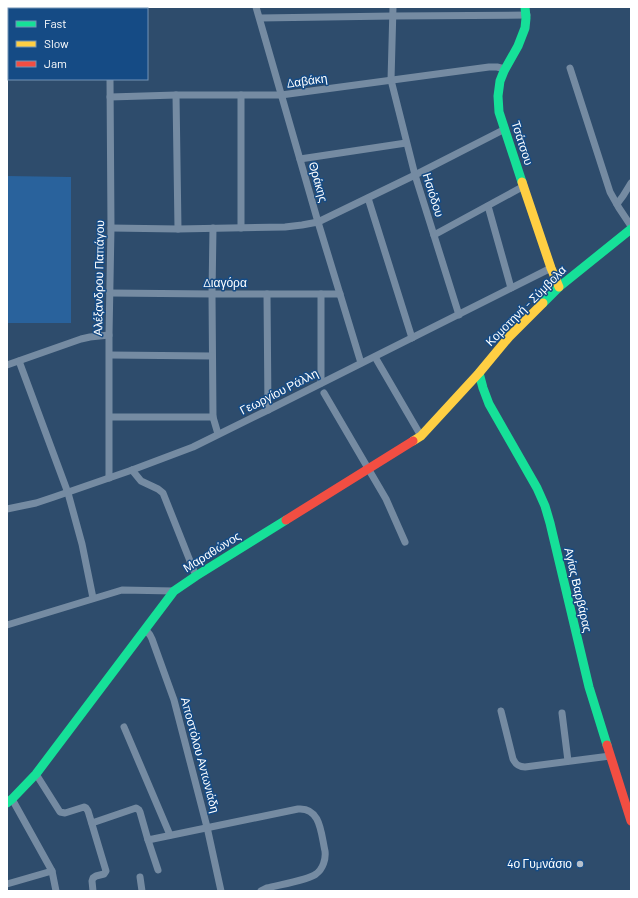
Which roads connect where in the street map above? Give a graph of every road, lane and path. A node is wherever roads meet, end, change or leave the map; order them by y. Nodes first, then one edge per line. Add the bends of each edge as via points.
1 (256, 7) edge
2 (393, 7) edge
3 (526, 11) edge
4 (393, 16) junction
5 (260, 18) junction
6 (570, 68) dead end
7 (505, 69) junction
8 (110, 80) edge
9 (391, 80) junction
10 (176, 95) junction
11 (241, 95) junction
12 (281, 95) junction
13 (110, 97) junction
14 (505, 129) junction
15 (406, 143) junction
16 (300, 160) junction
17 (415, 175) junction
18 (631, 183) edge
19 (524, 186) junction
20 (368, 198) junction
21 (617, 204) junction
22 (488, 206) junction
23 (318, 222) junction
24 (111, 228) junction
25 (213, 228) junction
26 (241, 228) junction
27 (178, 229) junction
28 (630, 231) edge
29 (434, 235) junction
30 (551, 268) junction
31 (559, 287) junction
32 (511, 288) junction
33 (110, 293) junction
34 (212, 294) junction
35 (268, 294) junction
36 (321, 294) junction
37 (340, 294) junction
38 (459, 315) junction
39 (110, 335) junction
40 (412, 338) junction
41 (110, 355) junction
42 (212, 356) junction
43 (374, 356) junction
44 (19, 361) junction
45 (361, 363) junction
46 (7, 365) edge
47 (479, 373) junction
48 (322, 383) junction
49 (324, 392) dead end
50 (268, 410) junction
51 (110, 417) junction
52 (213, 417) junction
53 (218, 434) junction
54 (421, 436) junction
55 (368, 469) junction
56 (132, 470) junction
57 (109, 478) junction
58 (68, 493) junction
59 (7, 509) edge
60 (405, 542) dead end
61 (196, 576) junction
62 (174, 591) junction
63 (93, 598) junction
64 (7, 625) edge
65 (146, 630) junction
66 (501, 711) dead end
67 (562, 714) dead end
68 (124, 727) dead end
69 (610, 756) junction
70 (568, 761) junction
71 (36, 774) junction
72 (10, 801) edge
73 (631, 821) edge
74 (92, 823) junction
75 (207, 827) junction
76 (170, 835) junction
77 (148, 840) junction
78 (52, 870) junction
79 (158, 870) dead end
80 (140, 877) dead end
81 (7, 884) edge
82 (56, 891) edge
83 (93, 891) edge
84 (142, 891) edge
85 (221, 891) edge
86 (260, 891) edge

1 - 5 street, Θράκης
2 - 4 street, Ησιόδου
3 - 4 street
3 - 7 street, Τσάτσου via 525,30 520,44
4 - 5 street
4 - 9 street, Ησιόδου
5 - 12 street, Θράκης
6 - 21 street via 610,192
7 - 9 street, Δαβάκη via 489,66
7 - 14 street, Τσάτσου via 497,96
8 - 13 street, Αλέξανδρου Παπάγου
9 - 12 street, Δαβάκη
9 - 15 street, Ησιόδου
10 - 11 street, Δαβάκη
10 - 13 street, Δαβάκη
10 - 27 street
11 - 12 street, Δαβάκη
11 - 26 street
12 - 16 street, Θράκης
13 - 24 street, Αλέξανδρου Παπάγου
14 - 17 street
14 - 19 street, Τσάτσου
15 - 16 street
15 - 17 street, Ησιόδου
16 - 23 street, Θράκης
17 - 20 street
17 - 29 street, Ησιόδου
18 - 21 street
19 - 22 street
19 - 30 street, Τσάτσου
20 - 23 street
20 - 40 street
21 - 28 street
22 - 29 street
22 - 32 street
23 - 26 street via 302,226
23 - 37 street, Θράκης
24 - 27 street
24 - 33 street, Αλέξανδρου Παπάγου
25 - 26 street
25 - 27 street
25 - 34 street
28 - 31 street, Κομοτηνή - Σύμβολα
29 - 38 street, Ησιόδου
30 - 31 street, Τσάτσου
30 - 32 street, Γεωργίου Ράλλη
31 - 47 street, Κομοτηνή - Σύμβολα via 509,337
32 - 38 street, Γεωργίου Ράλλη
33 - 34 street, Διαγόρα
33 - 39 street, Αλέξανδρου Παπάγου
34 - 35 street, Διαγόρα
34 - 42 street
35 - 36 street, Διαγόρα
35 - 50 street
36 - 37 street, Διαγόρα
36 - 48 street
37 - 45 street, Θράκης
38 - 40 street, Γεωργίου Ράλλη
39 - 41 street, Αλέξανδρου Παπάγου
39 - 44 street via 84,338
40 - 43 street, Γεωργίου Ράλλη
41 - 42 street
41 - 51 street, Αλέξανδρου Παπάγου
42 - 52 street
43 - 45 street, Γεωργίου Ράλλη
43 - 54 street
44 - 46 street
44 - 58 street
45 - 48 street, Γεωργίου Ράλλη
47 - 54 street, Μαραθώνος
47 - 69 street, Αγίας Βαρβάρας via 490,404 545,506 589,687
48 - 50 street, Γεωργίου Ράλλη
49 - 55 street
50 - 53 street, Γεωργίου Ράλλη
51 - 52 street
51 - 57 street, Αλέξανδρου Παπάγου
52 - 53 street
53 - 56 street, Γεωργίου Ράλλη via 193,447
54 - 55 street, Μαραθώνος
55 - 60 street via 386,499
55 - 61 street, Μαραθώνος
56 - 57 street, Γεωργίου Ράλλη
56 - 61 street via 141,481 163,493
57 - 58 street, Γεωργίου Ράλλη
58 - 59 street, Γεωργίου Ράλλη
58 - 63 street
61 - 62 street, Μαραθώνος
62 - 63 street via 122,590
62 - 65 street, Μαραθώνος
63 - 64 street
65 - 71 street, Μαραθώνος
65 - 75 street, Αποστόλου Αντωνιάδη via 152,639 174,700
66 - 70 street via 516,764 525,767
67 - 70 street
68 - 76 street
69 - 70 street
69 - 73 street, Αγίας Βαρβάρας
71 - 72 street, Μαραθώνος
71 - 74 street via 60,812 86,808
72 - 78 street
74 - 77 street via 136,808 140,812
74 - 83 street via 106,871 93,878
75 - 76 street
75 - 85 street, Αποστόλου Αντωνιάδη
75 - 86 street via 298,809 306,809 316,816 326,854 319,871 312,876
76 - 77 street
77 - 79 street
78 - 81 street
78 - 82 street
80 - 84 street

